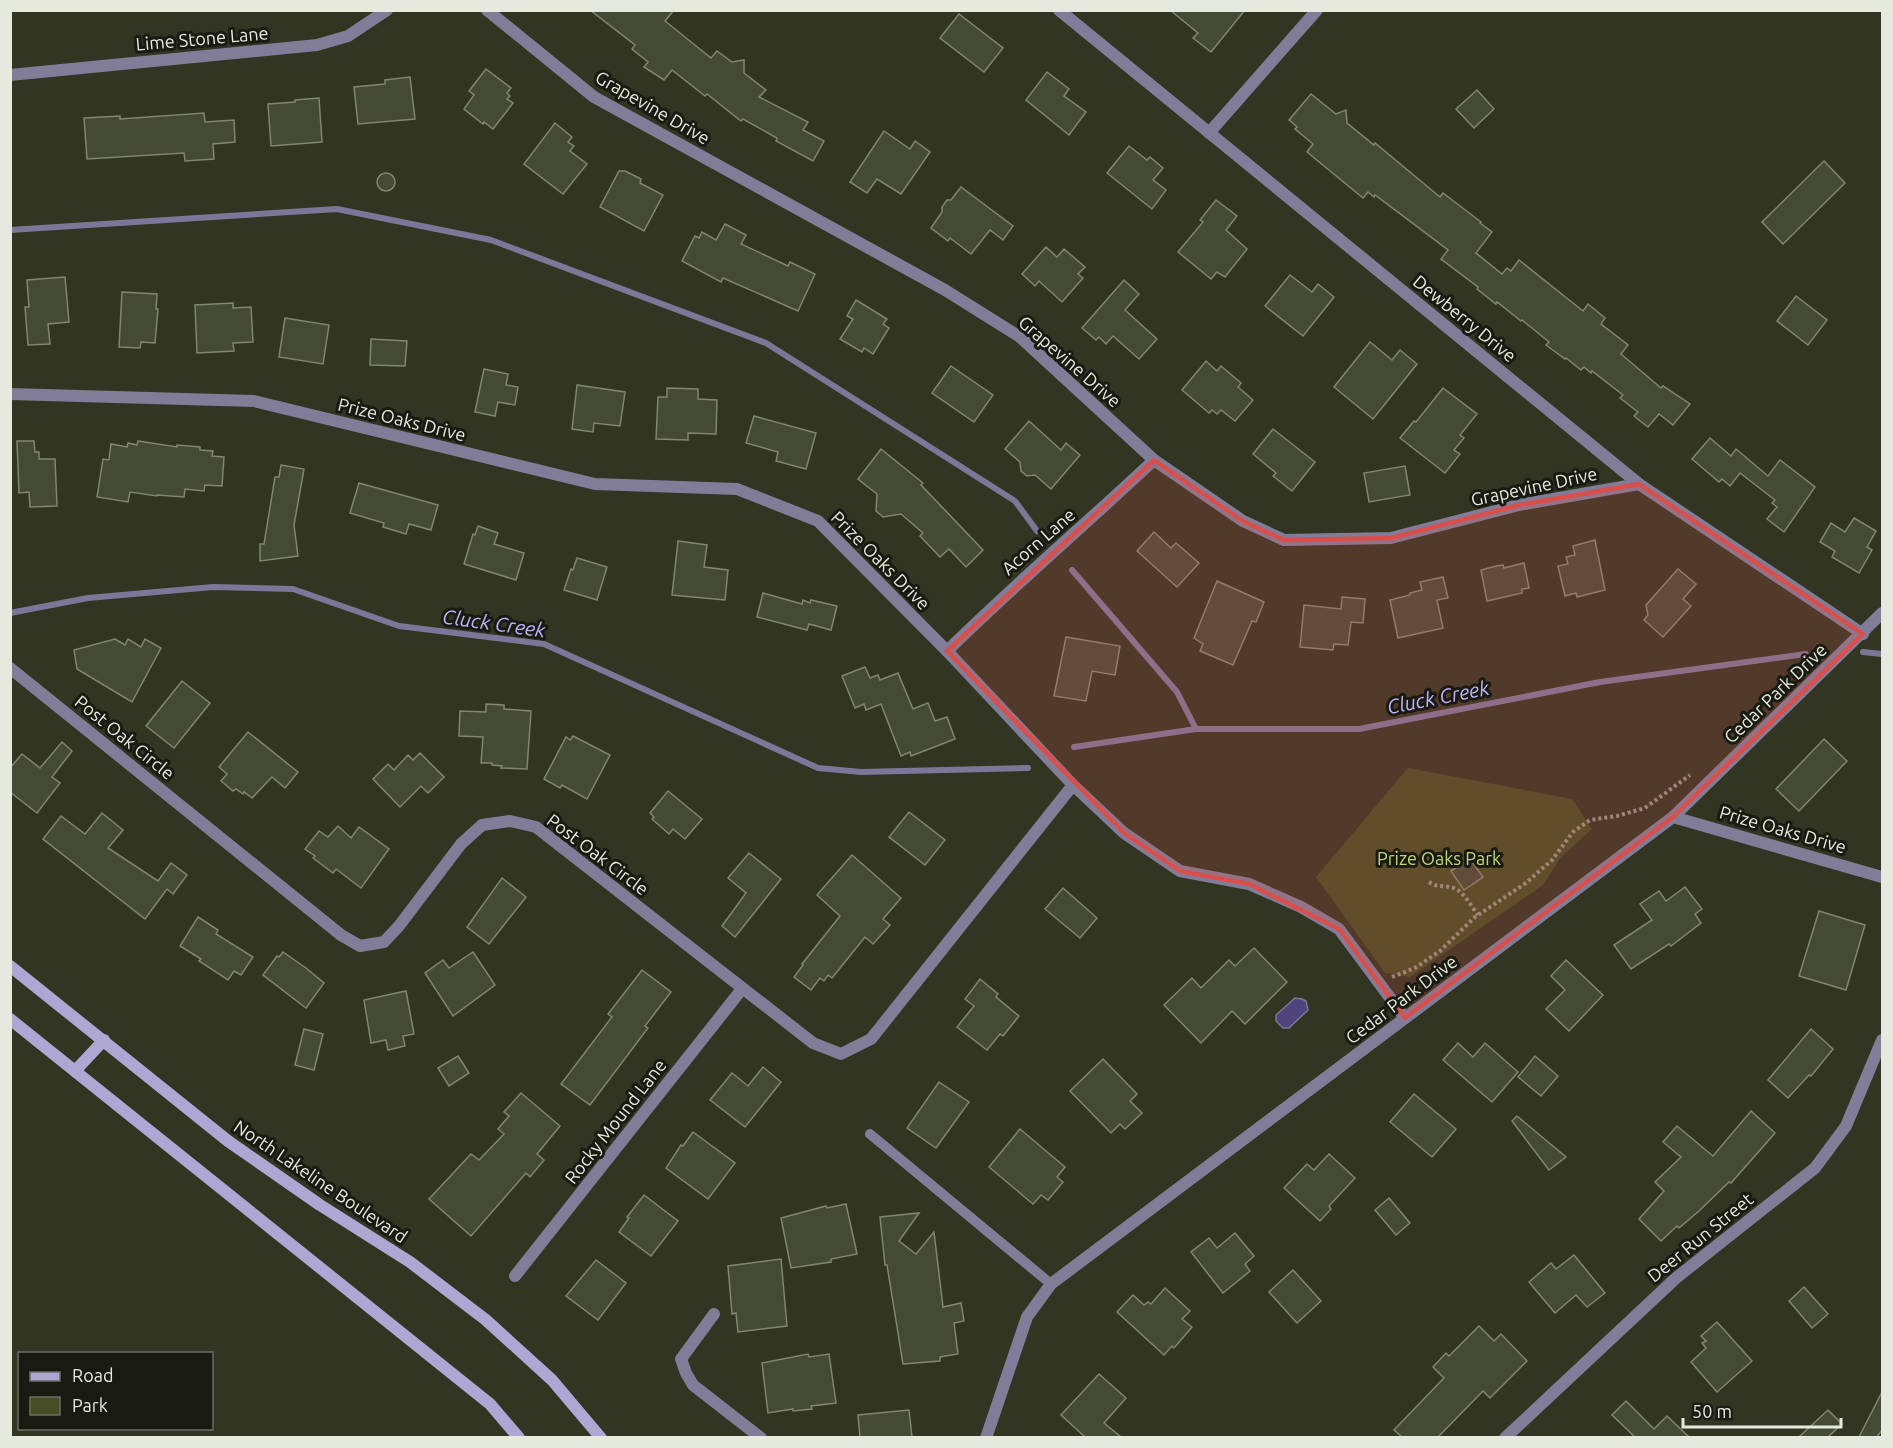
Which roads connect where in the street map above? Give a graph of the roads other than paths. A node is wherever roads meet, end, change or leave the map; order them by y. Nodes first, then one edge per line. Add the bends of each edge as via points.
1 (387, 10) edge
2 (488, 10) edge
3 (1059, 10) edge
4 (1317, 10) edge
5 (10, 75) edge
6 (1209, 132) junction
7 (10, 394) edge
8 (1155, 460) junction
9 (1639, 483) junction
10 (1882, 613) edge
11 (1863, 633) junction
12 (947, 651) junction
13 (10, 668) edge
14 (1073, 785) junction
15 (1673, 817) junction
16 (1882, 877) edge
17 (10, 966) edge
18 (742, 989) junction
19 (1405, 1018) junction
20 (10, 1019) edge
21 (104, 1040) junction
22 (1882, 1040) edge
23 (75, 1071) junction
24 (870, 1134) dead end
25 (515, 1276) dead end
26 (1050, 1284) junction
27 (714, 1314) dead end
28 (519, 1437) edge
29 (600, 1437) edge
30 (761, 1437) edge
31 (986, 1437) edge
32 (1505, 1437) edge

1 - 5 street, Lime Stone Lane via 348,36 317,45
2 - 8 street, Grapevine Drive via 594,97 945,290 1020,337
3 - 6 street, Dewberry Drive
4 - 6 street
6 - 9 street, Dewberry Drive
7 - 12 street, Prize Oaks Drive via 254,401 595,484 737,489 818,521
8 - 9 street, Grapevine Drive via 1243,521 1284,540 1391,538 1519,505
8 - 12 street, Acorn Lane
9 - 11 street, Dewberry Drive
10 - 11 street, Cedar Park Drive
11 - 15 street, Cedar Park Drive
12 - 14 street, Prize Oaks Drive
13 - 18 street, Post Oak Circle via 341,935 360,946 384,942 461,844 482,825 510,821 536,826
14 - 18 street, Post Oak Circle via 871,1039 841,1054 813,1042
14 - 19 street, Prize Oaks Drive via 1124,833 1180,871 1249,884 1339,929
15 - 16 street, Prize Oaks Drive
15 - 19 street, Cedar Park Drive
17 - 21 main road, North Lakeline Boulevard
18 - 25 street, Rocky Mound Lane
19 - 26 street, Cedar Park Drive
20 - 23 main road
21 - 23 main road
21 - 29 main road, North Lakeline Boulevard via 228,1141 410,1262 486,1320 552,1380
22 - 32 street, Deer Run Street via 1846,1125 1815,1168 1676,1278
23 - 28 main road via 490,1404
24 - 26 lane
26 - 31 street, Cedar Park Drive via 1027,1317
27 - 30 street via 681,1359 686,1373 693,1385

